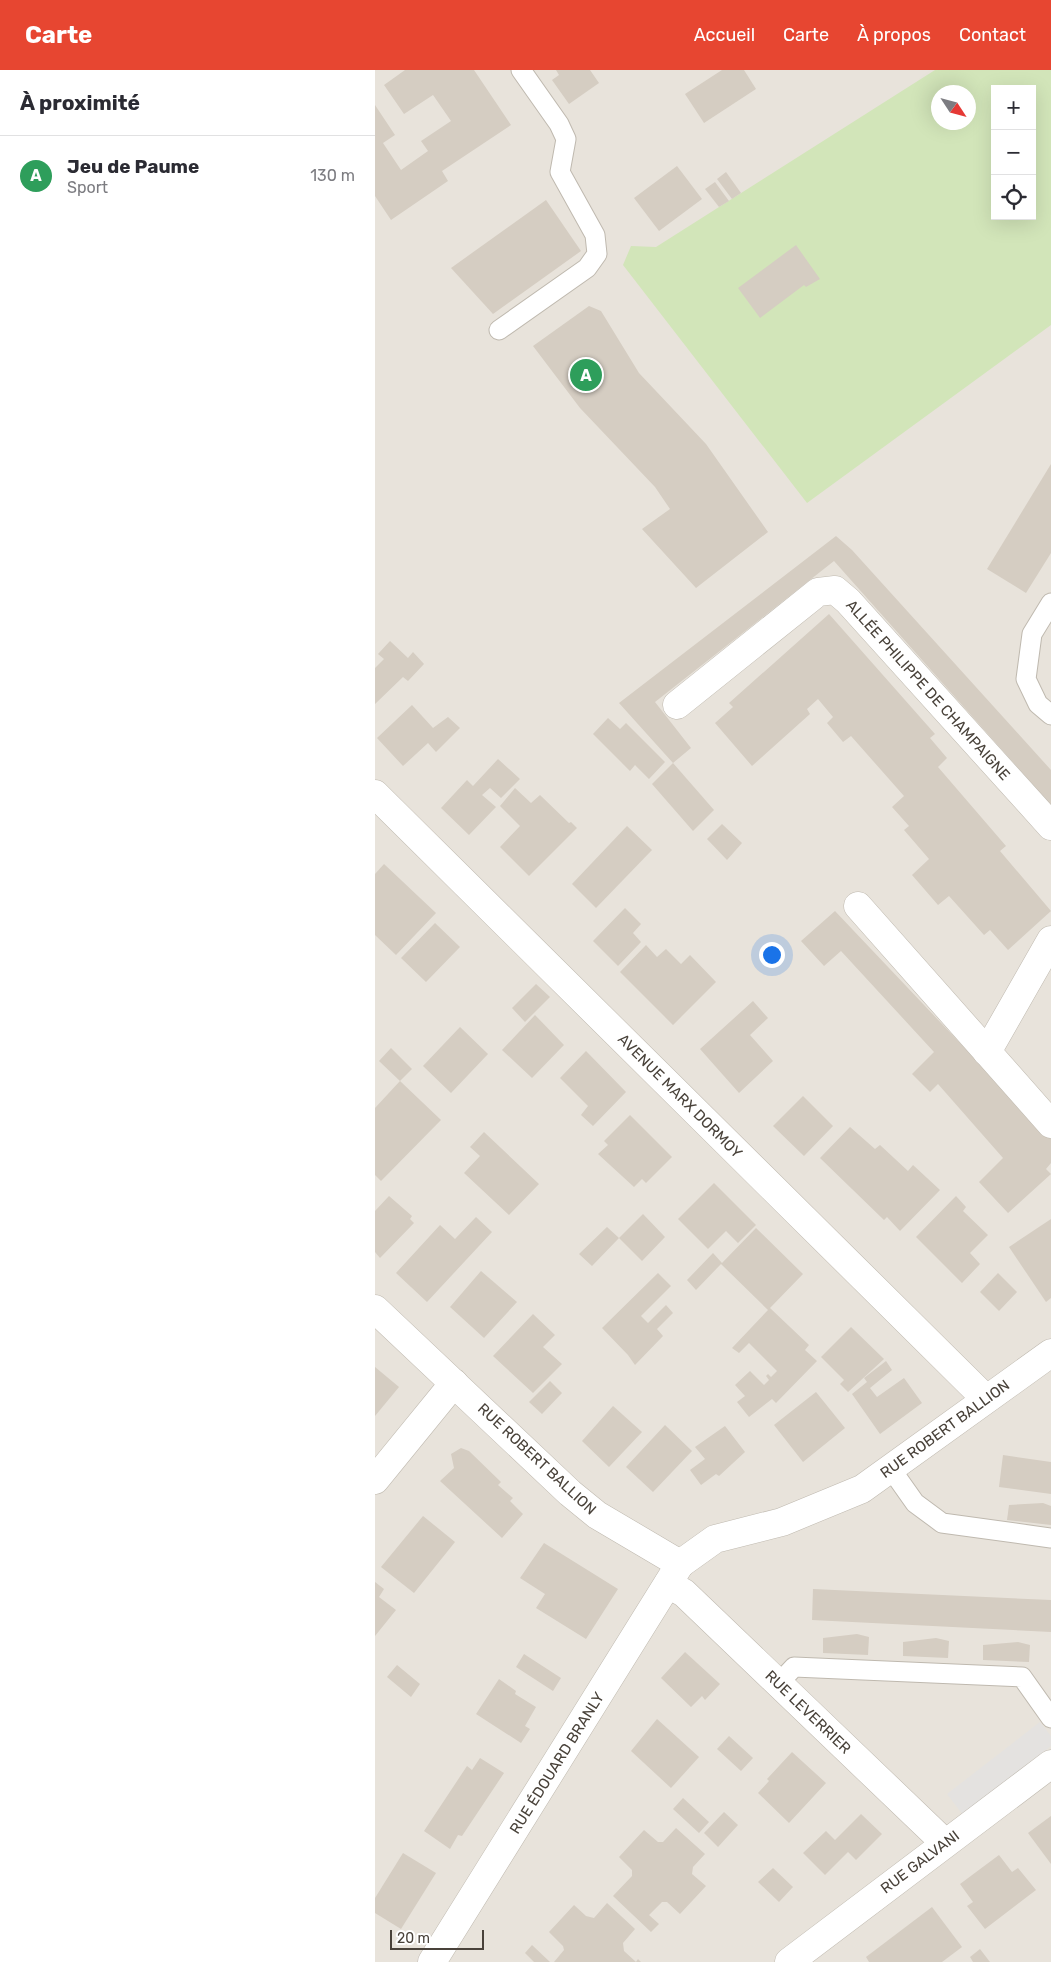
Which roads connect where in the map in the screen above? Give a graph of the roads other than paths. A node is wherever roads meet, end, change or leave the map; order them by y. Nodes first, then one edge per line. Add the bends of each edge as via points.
1 (521, 70) edge
2 (499, 330) dead end
3 (1051, 603) edge
4 (677, 705) dead end
5 (1051, 715) edge
6 (375, 794) edge
7 (1051, 826) edge
8 (858, 906) dead end
9 (1051, 940) edge
10 (987, 1052) junction
11 (1051, 1124) edge
12 (375, 1309) edge
13 (1050, 1355) edge
14 (454, 1383) junction
15 (986, 1399) junction
16 (891, 1469) junction
17 (375, 1480) edge
18 (1051, 1538) edge
19 (674, 1574) junction
20 (779, 1684) junction
21 (1051, 1718) edge
22 (1051, 1764) edge
23 (945, 1843) junction
24 (432, 1962) edge
25 (789, 1962) edge

1 - 2 lane via 559,124 566,140 559,172 595,235 597,254 587,268
3 - 5 lane via 1032,634 1026,678 1038,704
4 - 7 street, ALLÉE PHILIPPE DE CHAMPAIGNE via 818,592 835,590
6 - 15 street, AVENUE MARX DORMOY
8 - 10 street
9 - 10 street
10 - 11 street
12 - 14 street, RUE ROBERT BALLION
13 - 15 street, RUE ROBERT BALLION
14 - 17 street
14 - 19 street, RUE ROBERT BALLION via 570,1493
15 - 16 street, RUE ROBERT BALLION
16 - 18 lane via 915,1503 942,1523
16 - 19 street, RUE ROBERT BALLION via 862,1489 782,1522 715,1539
19 - 20 street, RUE LEVERRIER via 683,1593
19 - 24 street, RUE ÉDOUARD BRANLY
20 - 21 lane via 794,1666 1022,1677
20 - 23 street, RUE LEVERRIER
22 - 23 street, RUE GALVANI
23 - 25 street, RUE GALVANI

